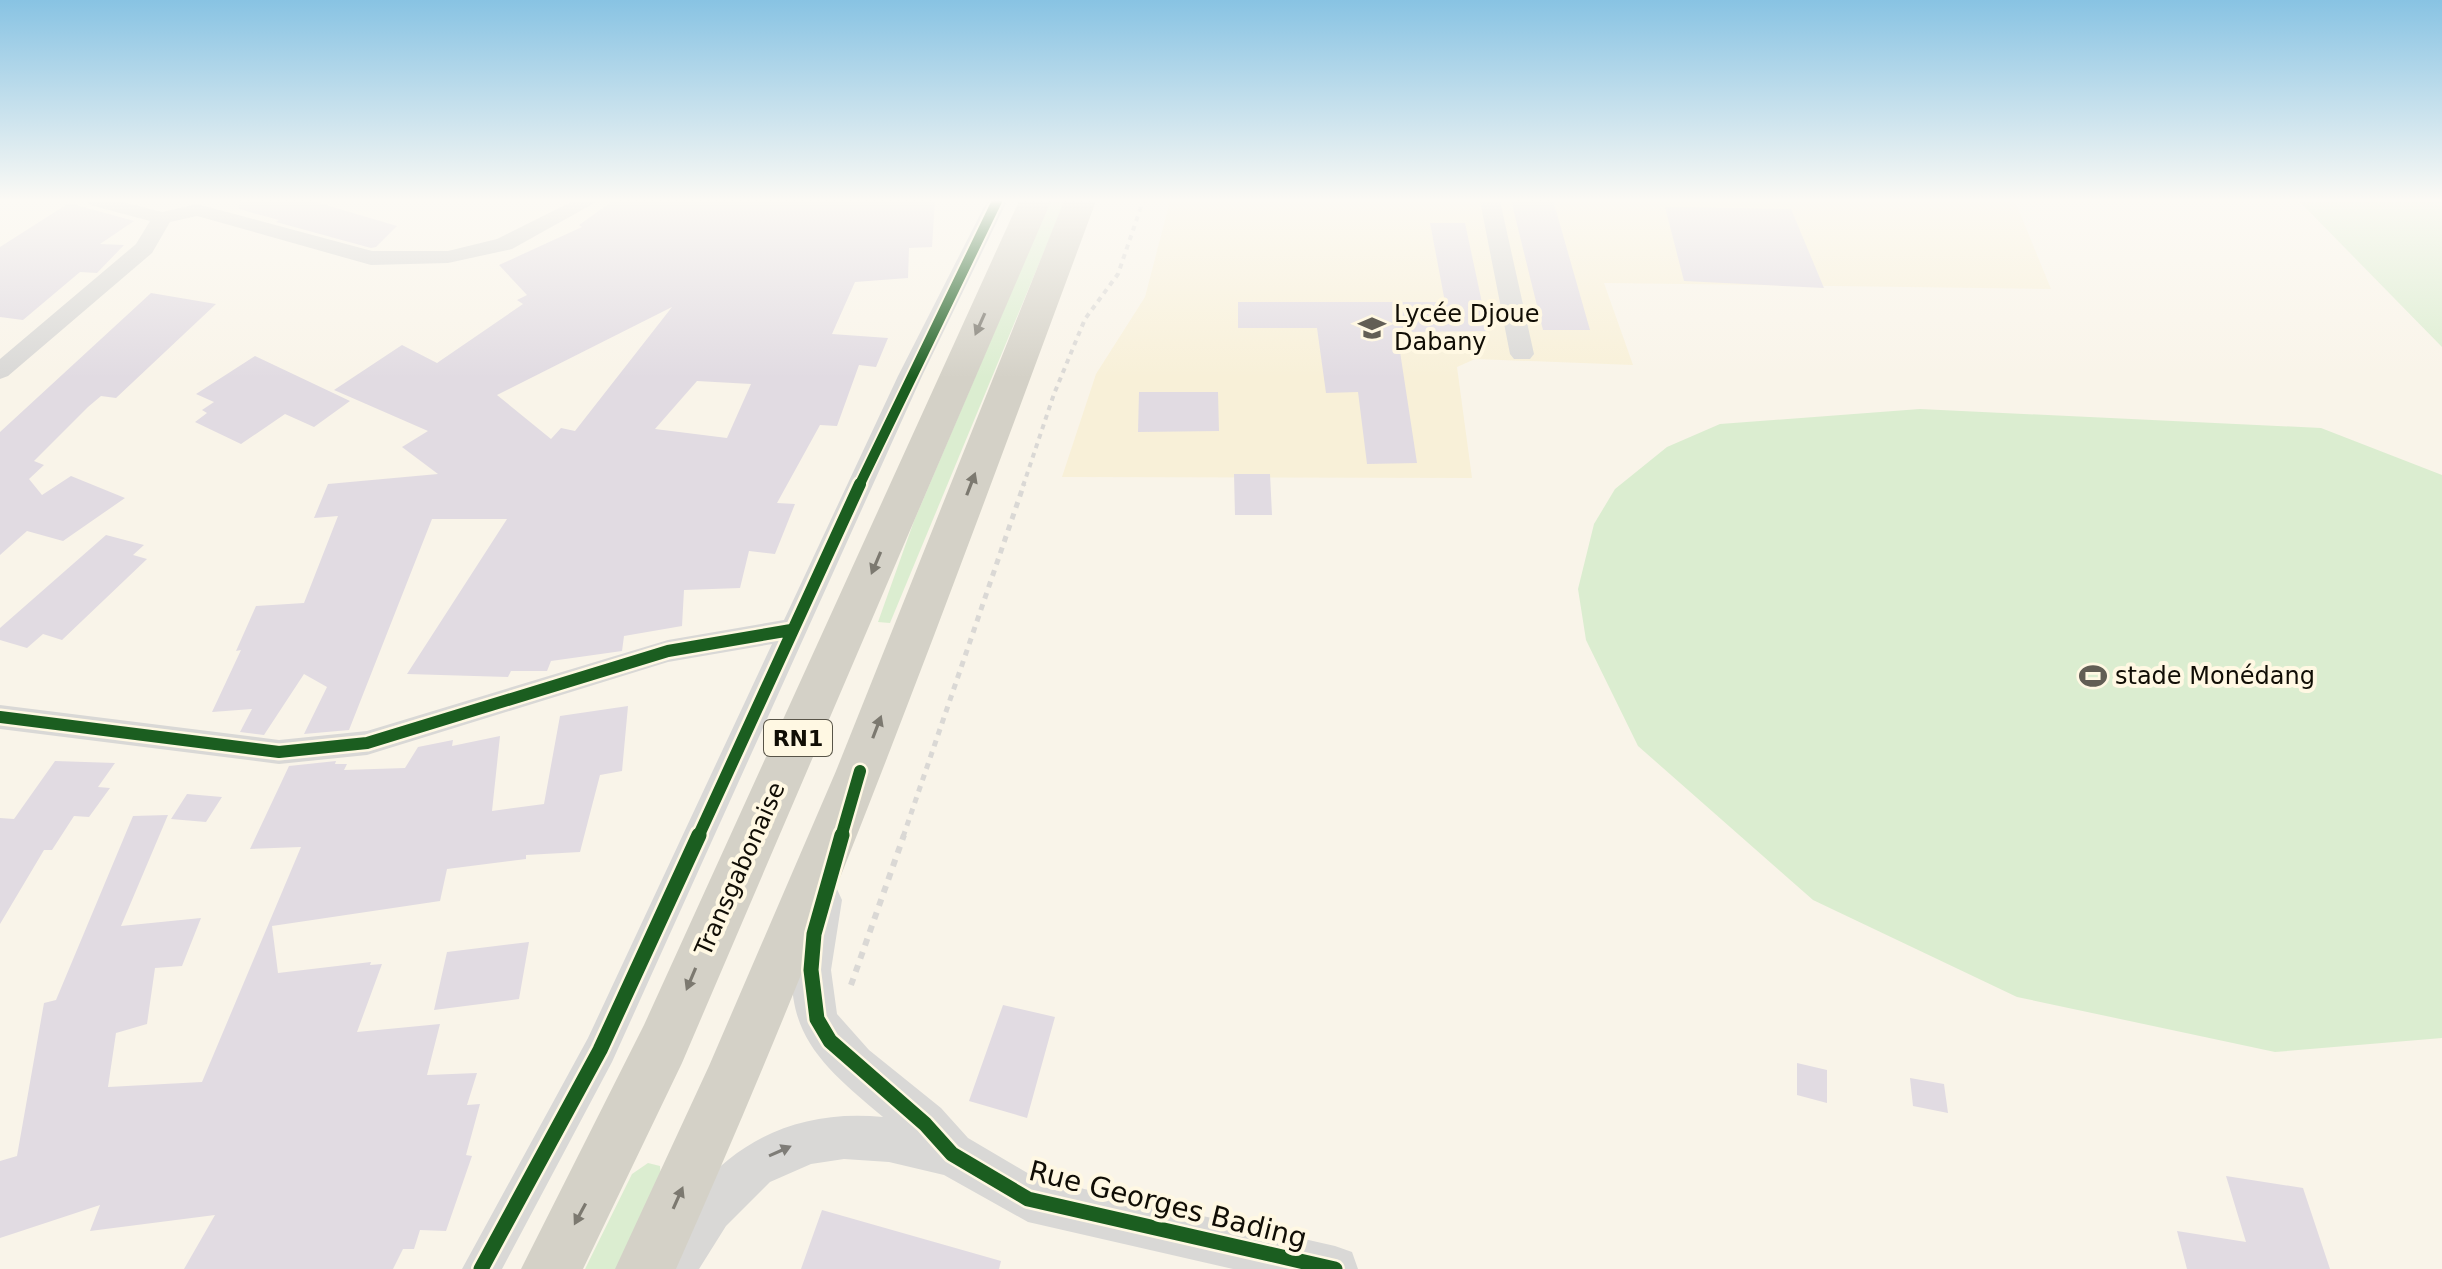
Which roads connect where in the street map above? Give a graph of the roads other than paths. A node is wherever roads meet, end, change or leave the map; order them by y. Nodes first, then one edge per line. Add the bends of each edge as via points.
1 (130, 260) edge
2 (986, 260) edge
3 (1002, 260) edge
4 (1057, 260) edge
5 (1502, 260) edge
6 (1522, 354) dead end
7 (0, 371) edge
8 (910, 376) junction
9 (956, 380) junction
10 (791, 630) junction
11 (0, 717) edge
12 (860, 771) junction
13 (952, 1154) junction
14 (481, 1269) edge
15 (551, 1269) edge
16 (645, 1269) edge
17 (674, 1269) edge
18 (1335, 1269) edge

1 - 7 street
2 - 8 street
3 -> 9 highway, Transgabonaise / RN1
12 -> 4 highway, RN1
5 - 6 street
8 - 9 street
8 - 10 street
9 -> 15 highway, Transgabonaise / RN1 via 663,1044
10 - 11 street via 668,651 367,743 279,752
10 - 14 street via 600,1050
12 - 13 street via 814,934 811,970 817,1019 830,1041
16 -> 12 highway, RN1 via 729,1086
17 -> 13 street via 713,1203 772,1153 802,1141 842,1137
13 - 18 street, Rue Georges Bading via 1028,1199

